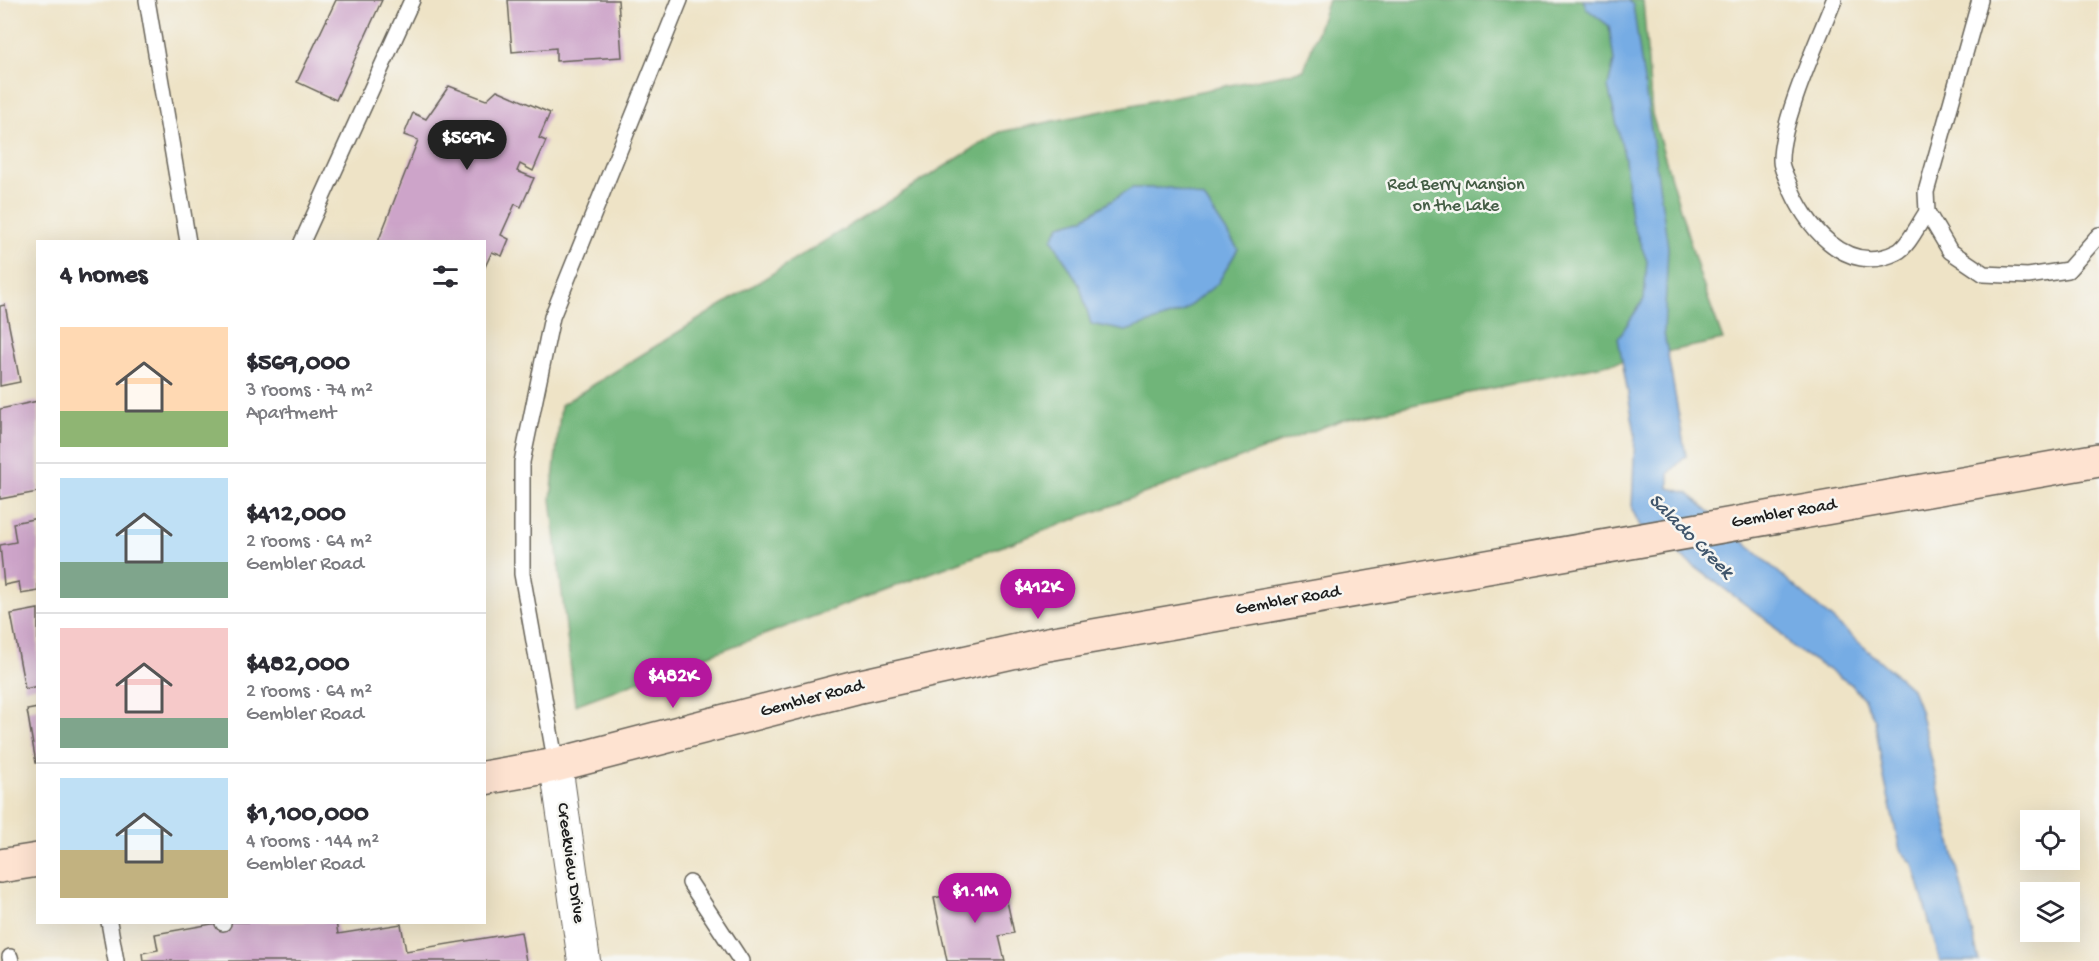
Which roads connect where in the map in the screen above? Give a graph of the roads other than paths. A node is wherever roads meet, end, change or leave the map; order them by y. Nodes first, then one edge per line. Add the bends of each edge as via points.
1 (147, 0) edge
2 (412, 0) edge
3 (681, 0) edge
4 (1834, 0) edge
5 (1980, 0) edge
6 (1927, 212) junction
7 (2099, 235) edge
8 (188, 240) edge
9 (303, 240) edge
10 (2099, 460) edge
11 (556, 765) junction
12 (486, 778) edge
13 (36, 860) edge
14 (0, 866) edge
15 (690, 883) dead end
16 (109, 924) edge
17 (116, 961) edge
18 (584, 961) edge
19 (741, 961) edge

1 - 8 lane
2 - 9 lane
3 - 11 lane via 552,317 522,462 522,574
4 - 6 lane via 1783,138 1781,162 1797,205 1823,239 1845,253 1876,259 1899,252
5 - 6 lane via 1926,192
6 - 7 lane via 1950,251 1984,274 2028,276 2068,270
10 - 11 main road, Gembler Road via 1048,644 856,687
11 - 12 main road, Gembler Road
11 - 18 street, Creekview Drive
13 - 14 main road
15 - 19 lane
16 - 17 lane

